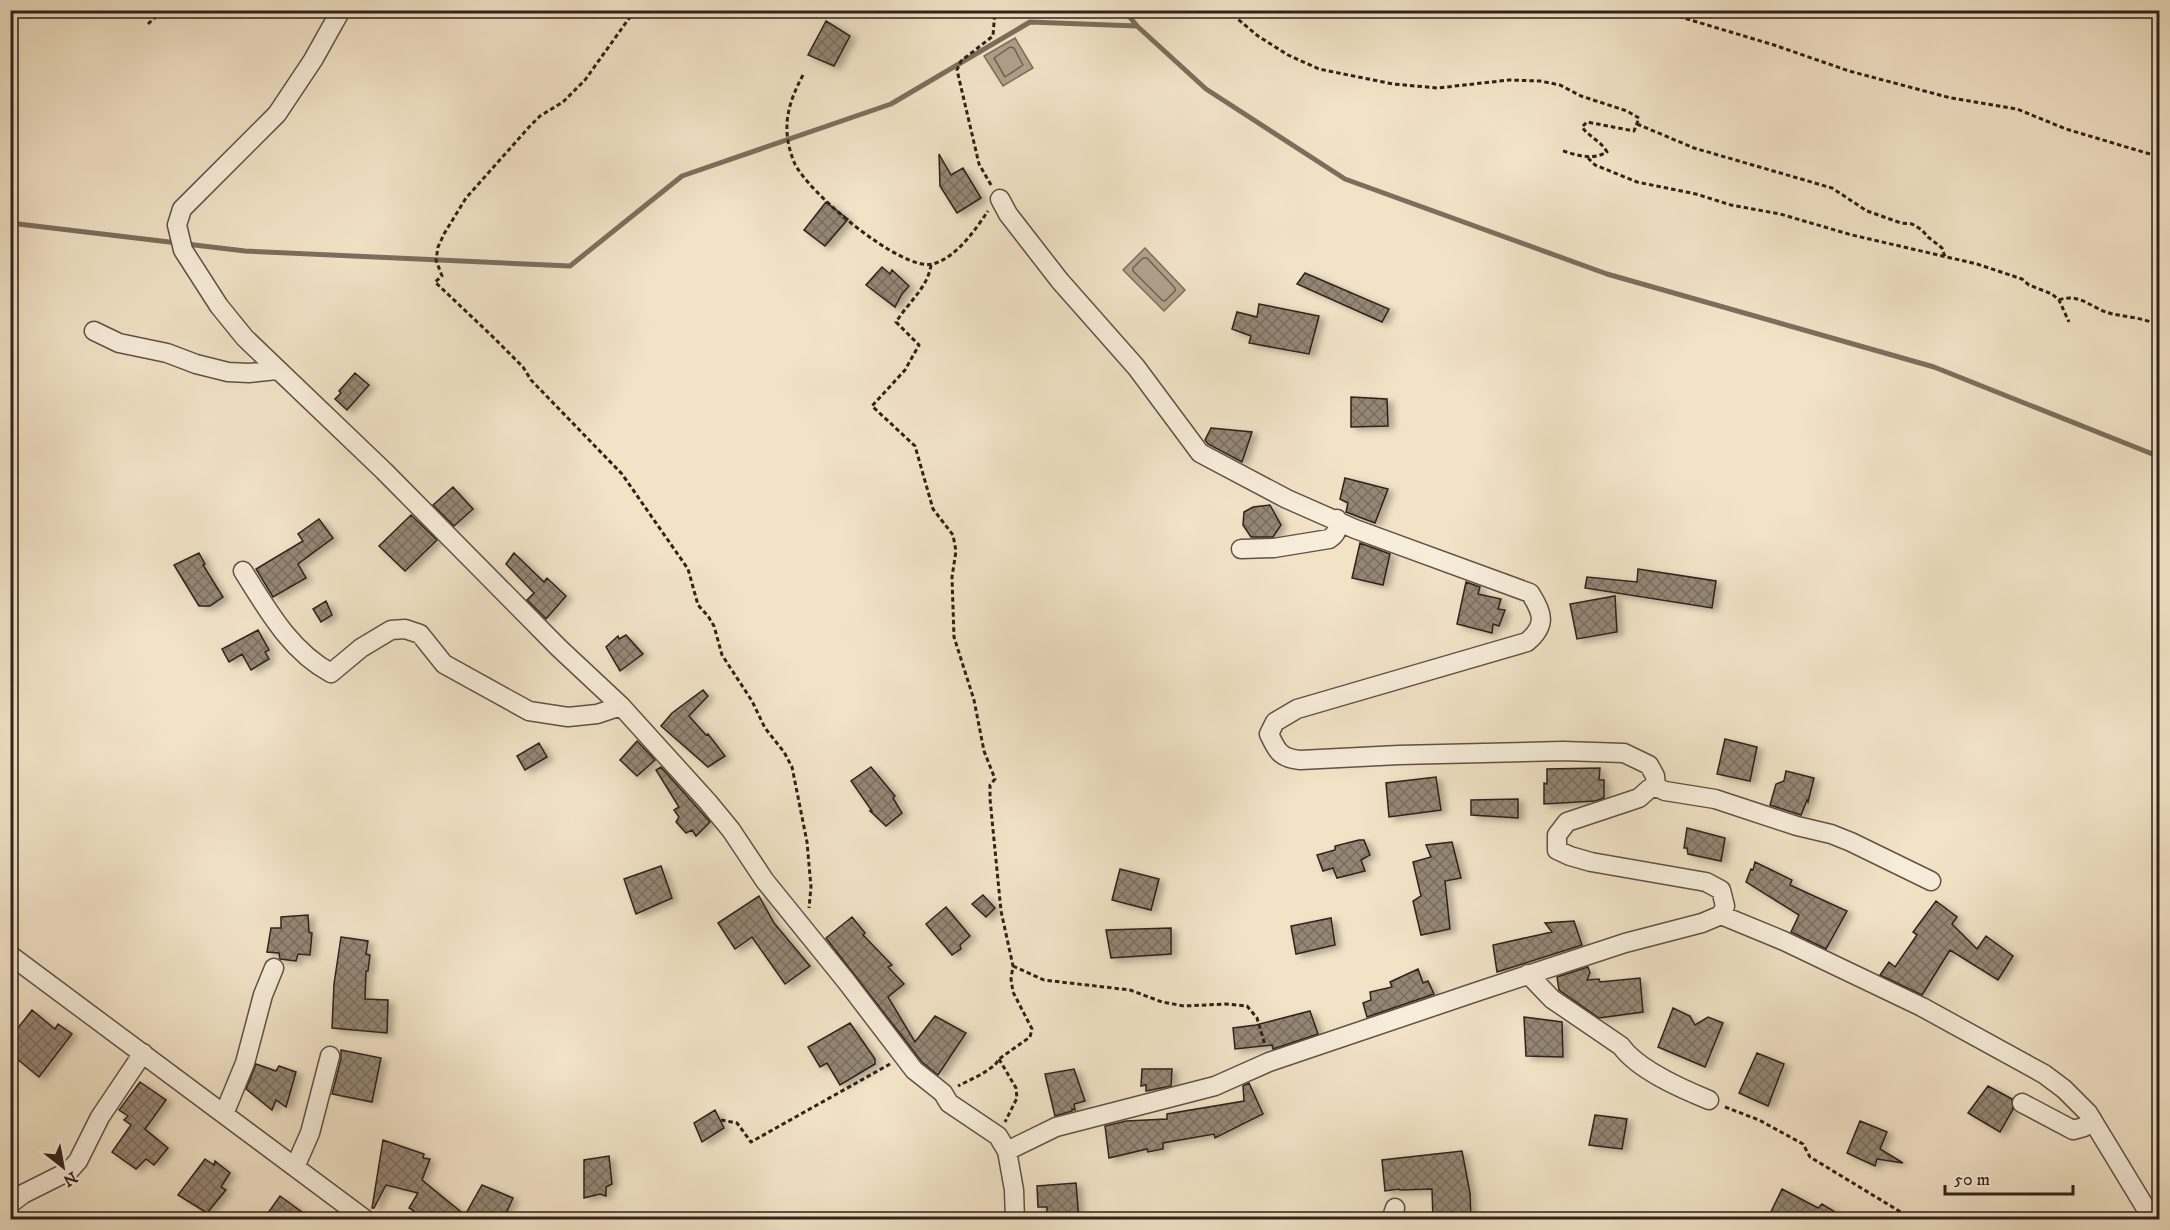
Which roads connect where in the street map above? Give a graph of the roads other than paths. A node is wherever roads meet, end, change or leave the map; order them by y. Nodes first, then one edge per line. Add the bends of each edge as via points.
1 (340, 10) edge
2 (1000, 199) road end
3 (94, 331) dead end
4 (277, 370) junction
5 (1337, 519) junction
6 (1241, 549) dead end
7 (243, 571) dead end
8 (621, 706) junction
9 (1656, 788) junction
10 (1931, 881) dead end
11 (1721, 915) junction
12 (10, 955) edge
13 (274, 968) dead end
14 (1528, 974) junction
15 (143, 1053) junction
16 (330, 1056) dead end
17 (1709, 1100) road end
18 (2022, 1103) dead end
19 (225, 1114) junction
20 (2092, 1119) junction
21 (1005, 1146) junction
22 (295, 1167) junction
23 (10, 1204) edge
24 (366, 1220) edge
25 (1015, 1220) edge
26 (2153, 1220) edge

1 - 4 street via 277,114 182,209 177,225 183,250 219,306
2 - 5 street via 1060,281 1136,366 1200,453 1287,499
3 - 4 street via 119,344 167,353 228,372
4 - 8 street
5 - 6 street via 1335,535 1329,539
5 - 9 street via 1530,593 1541,610 1541,622 1527,642 1297,709 1275,722 1269,734 1279,753 1300,760 1563,751 1624,753 1648,765
7 - 8 street via 294,644 331,673 391,630 405,628 420,634 444,664 529,711 568,717
8 - 21 street via 731,830 765,881 914,1070 943,1093 949,1103 998,1136
9 - 10 street via 1715,799 1831,834
9 - 11 street via 1567,822 1557,835 1557,850 1591,862 1706,882 1721,890 1725,906
11 - 14 street
11 - 20 street via 1901,997 1999,1049 2064,1089
12 - 15 street
13 - 19 street
14 - 17 street via 1552,999 1622,1046 1628,1055 1676,1087
14 - 21 street via 1269,1062 1215,1086 1056,1127
15 - 19 street
15 - 23 street via 100,1118 78,1161 69,1171
16 - 22 street via 310,1133
18 - 20 street via 2073,1130
19 - 22 street
20 - 26 street
21 - 25 street via 1014,1190
22 - 24 street

